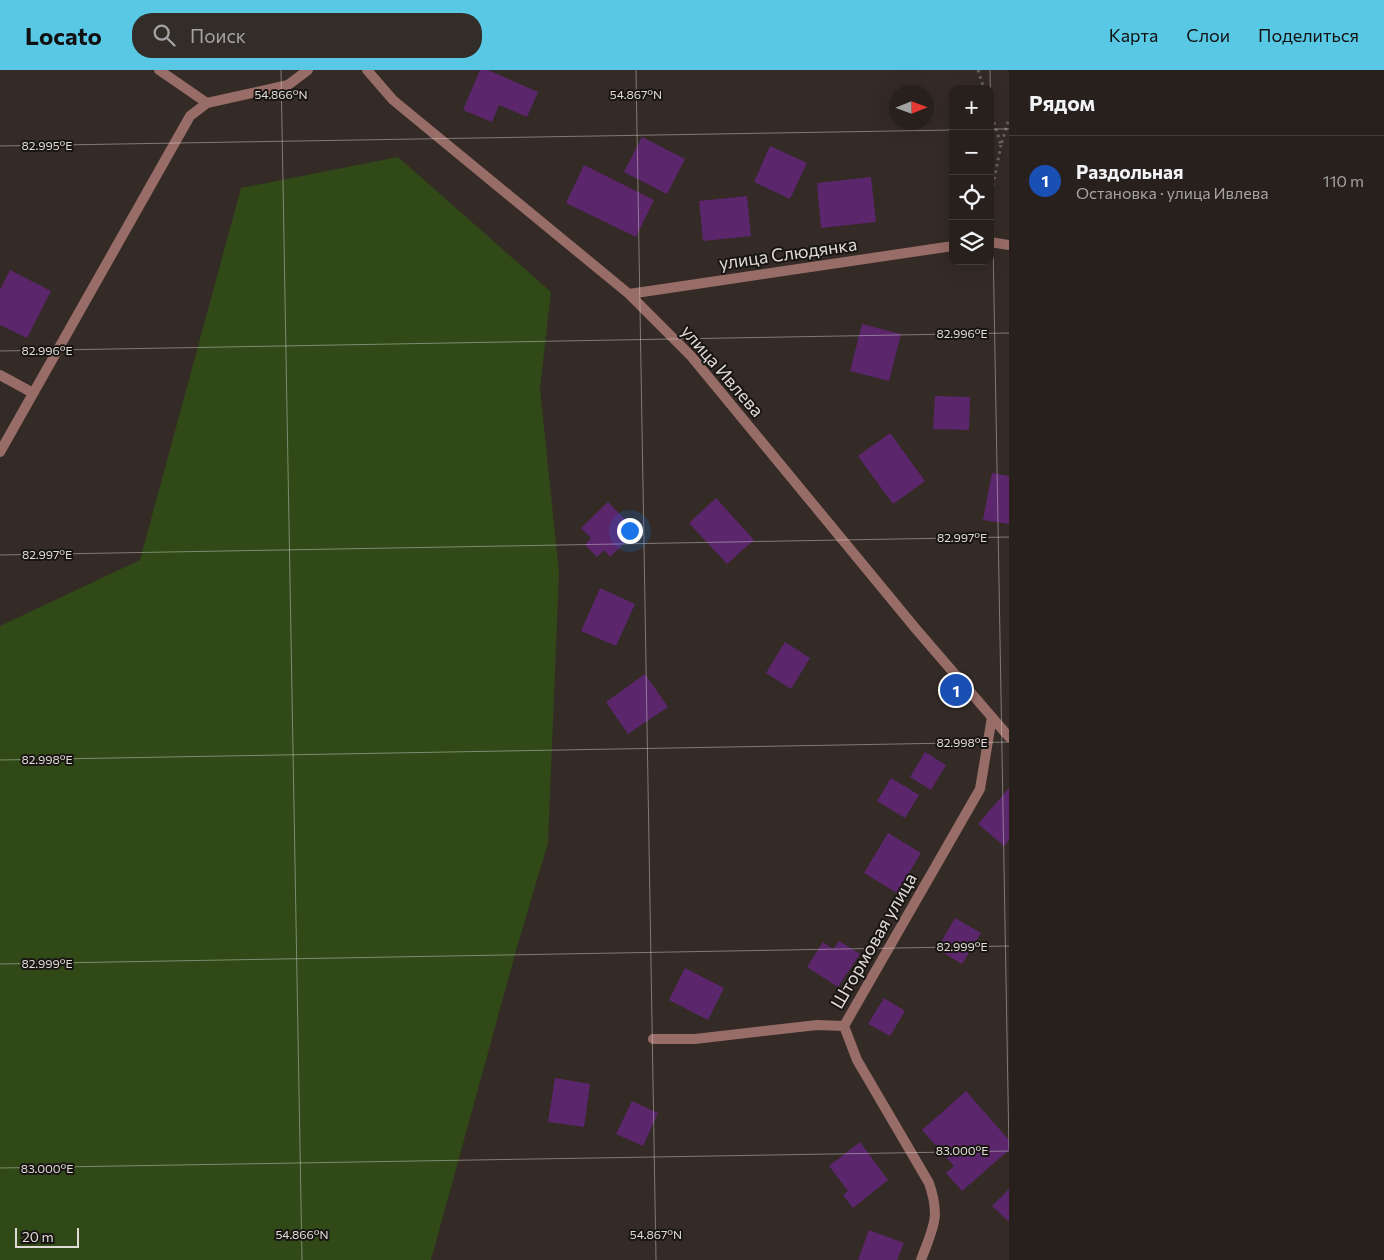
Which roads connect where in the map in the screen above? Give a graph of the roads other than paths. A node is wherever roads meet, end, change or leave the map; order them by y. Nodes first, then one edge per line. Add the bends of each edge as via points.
1 (159, 70) edge
2 (308, 70) edge
3 (368, 70) edge
4 (206, 103) junction
5 (994, 243) edge
6 (1009, 245) edge
7 (949, 247) edge
8 (628, 294) junction
9 (0, 375) edge
10 (33, 393) junction
11 (0, 452) edge
12 (992, 717) junction
13 (1009, 737) edge
14 (844, 1026) junction
15 (653, 1039) dead end
16 (921, 1260) edge

1 - 4 street
2 - 4 street via 288,85
3 - 8 street, улица Ивлева via 393,100
4 - 10 street via 190,116
5 - 6 street
7 - 8 street, улица Слюдянка
8 - 12 street, улица Ивлева via 691,356
9 - 10 street
10 - 11 street
12 - 13 street, улица Ивлева
12 - 14 street, Штормовая улица via 980,790
14 - 15 street via 817,1025 695,1039
14 - 16 street, Штормовая улица via 857,1060 929,1183 936,1203 936,1218

